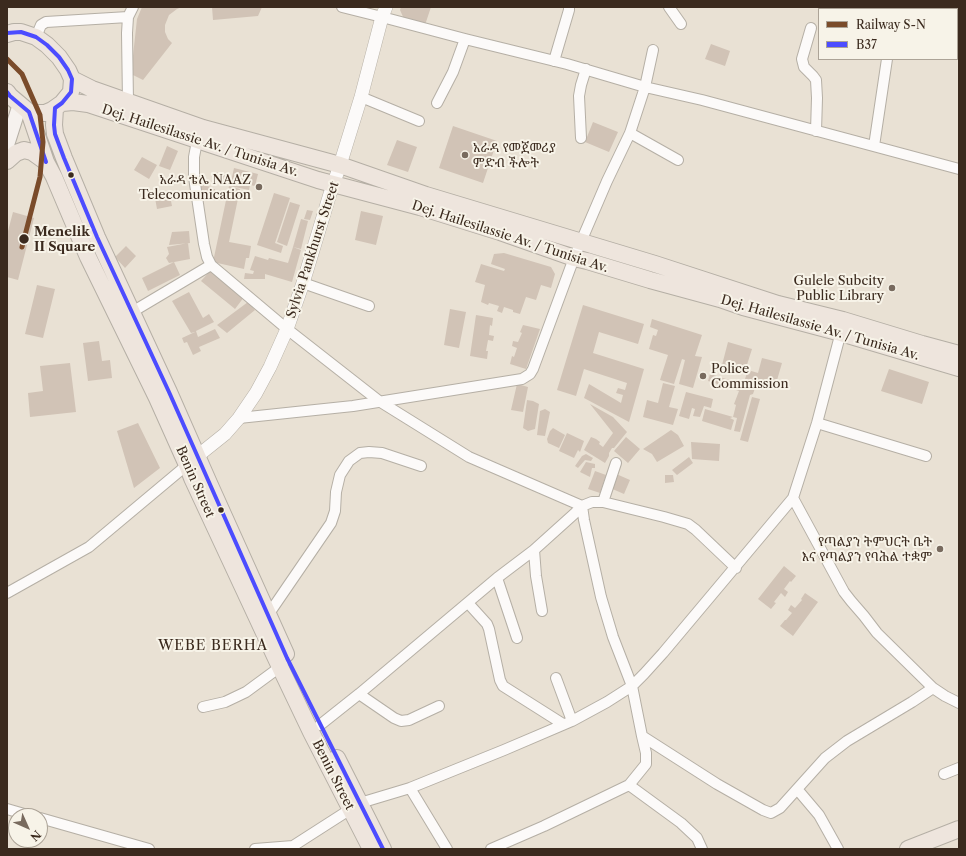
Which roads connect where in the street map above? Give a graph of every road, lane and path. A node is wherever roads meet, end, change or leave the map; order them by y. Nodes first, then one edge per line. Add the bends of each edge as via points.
1 (133, 7) edge
2 (342, 7) edge
3 (569, 7) edge
4 (669, 7) edge
5 (384, 12) edge
6 (128, 17) junction
7 (681, 24) dead end
8 (811, 28) dead end
9 (8, 33) edge
10 (36, 37) junction
11 (465, 39) junction
12 (653, 50) dead end
13 (888, 60) edge
14 (554, 61) junction
15 (586, 69) junction
16 (72, 80) junction
17 (645, 87) junction
18 (7, 92) edge
19 (361, 97) junction
20 (128, 102) junction
21 (437, 103) dead end
22 (63, 104) junction
23 (24, 108) junction
24 (419, 121) dead end
25 (816, 131) junction
26 (630, 133) junction
27 (581, 138) dead end
28 (197, 141) junction
29 (7, 145) edge
30 (874, 146) junction
31 (678, 160) dead end
32 (7, 161) edge
33 (46, 162) junction
34 (340, 165) junction
35 (959, 169) edge
36 (333, 185) junction
37 (582, 242) junction
38 (574, 258) junction
39 (211, 265) junction
40 (303, 283) junction
41 (369, 306) dead end
42 (132, 312) junction
43 (842, 327) junction
44 (287, 329) junction
45 (959, 354) edge
46 (959, 368) edge
47 (163, 395) junction
48 (379, 401) junction
49 (239, 418) junction
50 (817, 423) junction
51 (926, 456) dead end
52 (192, 461) junction
53 (616, 463) dead end
54 (421, 466) dead end
55 (793, 498) junction
56 (603, 502) junction
57 (582, 506) junction
58 (534, 550) junction
59 (736, 568) junction
60 (497, 578) junction
61 (7, 593) edge
62 (468, 603) junction
63 (542, 611) dead end
64 (263, 618) junction
65 (517, 638) dead end
66 (284, 662) junction
67 (556, 678) dead end
68 (632, 686) junction
69 (933, 688) junction
70 (360, 694) junction
71 (959, 703) edge
72 (439, 706) dead end
73 (203, 708) dead end
74 (567, 723) junction
75 (320, 725) junction
76 (642, 736) junction
77 (959, 768) edge
78 (944, 774) dead end
79 (629, 785) junction
80 (410, 788) junction
81 (797, 789) junction
82 (355, 806) junction
83 (48, 820) edge
84 (959, 829) edge
85 (959, 839) edge
86 (149, 849) edge
87 (255, 849) edge
88 (371, 849) edge
89 (383, 849) edge
90 (447, 849) edge
91 (491, 849) edge
92 (702, 849) edge
93 (838, 849) edge
94 (908, 849) edge
95 (932, 849) edge

1 - 6 street
2 - 5 street
3 - 14 street
4 - 7 street
5 - 11 street
5 - 19 street, Sylvia Pankhurst Street
6 - 10 street via 46,22 41,25
6 - 20 street
8 - 25 street via 802,59 804,67 816,80
9 - 10 main road via 22,32
10 - 16 main road via 59,57
11 - 14 street
11 - 21 street via 453,72
12 - 17 street
13 - 30 street
14 - 15 street
15 - 17 street
15 - 27 street via 579,96
16 - 20 main road, Dej. Hailesilassie Av. / Tunisia Av.
16 - 22 main road via 71,92
17 - 25 street
17 - 26 street
18 - 23 main road
19 - 24 street
19 - 34 street, Sylvia Pankhurst Street
20 - 34 main road, Dej. Hailesilassie Av. / Tunisia Av. via 203,128
22 - 23 main road via 45,113 36,113
22 - 28 main road, Dej. Hailesilassie Av. / Tunisia Av. via 88,104
22 - 42 main road, Benin Street via 66,107 54,125 55,134 97,238
23 - 29 main road
23 - 33 main road, Benin Street
25 - 30 street
26 - 31 street
26 - 37 street
28 - 36 main road, Dej. Hailesilassie Av. / Tunisia Av.
28 - 39 street via 194,177 206,257
30 - 35 street
32 - 33 main road via 24,150 32,152
33 - 47 main road, Benin Street via 88,257
34 - 36 street, Sylvia Pankhurst Street
34 - 37 main road, Dej. Hailesilassie Av. / Tunisia Av. via 426,195
36 - 38 main road, Dej. Hailesilassie Av. / Tunisia Av. via 420,207
36 - 40 street, Sylvia Pankhurst Street
37 - 38 street
37 - 43 main road, Dej. Hailesilassie Av. / Tunisia Av.
38 - 43 main road, Dej. Hailesilassie Av. / Tunisia Av. via 743,307
38 - 48 street via 530,374 522,379
39 - 42 street
39 - 44 street
40 - 41 street
40 - 44 street, Sylvia Pankhurst Street
42 - 47 main road, Benin Street
43 - 45 main road, Dej. Hailesilassie Av. / Tunisia Av.
43 - 46 main road, Dej. Hailesilassie Av. / Tunisia Av.
43 - 50 street
44 - 48 street
44 - 49 street, Sylvia Pankhurst Street via 256,393
47 - 52 main road, Benin Street
48 - 49 street
48 - 57 street via 469,457
49 - 52 street, Sylvia Pankhurst Street via 225,434
50 - 51 street
50 - 55 street
52 - 61 street via 89,547
52 - 64 main road, Benin Street via 192,478
53 - 56 street
54 - 64 street via 382,453 369,452 360,453 348,461 340,476 331,523
55 - 59 street
55 - 69 street via 844,592 876,633
56 - 57 street via 592,502
56 - 59 street via 688,524
57 - 58 street
57 - 68 street via 601,596 613,637
58 - 60 street
58 - 63 street
59 - 68 street
60 - 62 street
60 - 65 street
62 - 70 street
62 - 74 street via 487,624 503,686
64 - 66 main road, Benin Street
66 - 73 street via 246,692 225,702
66 - 75 main road, Benin Street
66 - 82 main road, Benin Street
67 - 74 street
68 - 74 street
68 - 76 street
69 - 71 street
69 - 81 street via 847,741 825,758
70 - 72 street via 401,722
70 - 75 street
74 - 80 street
75 - 82 main road, Benin Street
76 - 79 street via 646,764
76 - 81 street via 717,784 771,813 780,808
77 - 78 street
79 - 91 street
79 - 92 street via 681,823 697,838
80 - 82 street
80 - 90 street
81 - 93 street via 819,815
82 - 87 street via 293,846
82 - 88 main road, Benin Street
82 - 89 main road, Benin Street
83 - 86 street
84 - 94 main road
85 - 95 main road

